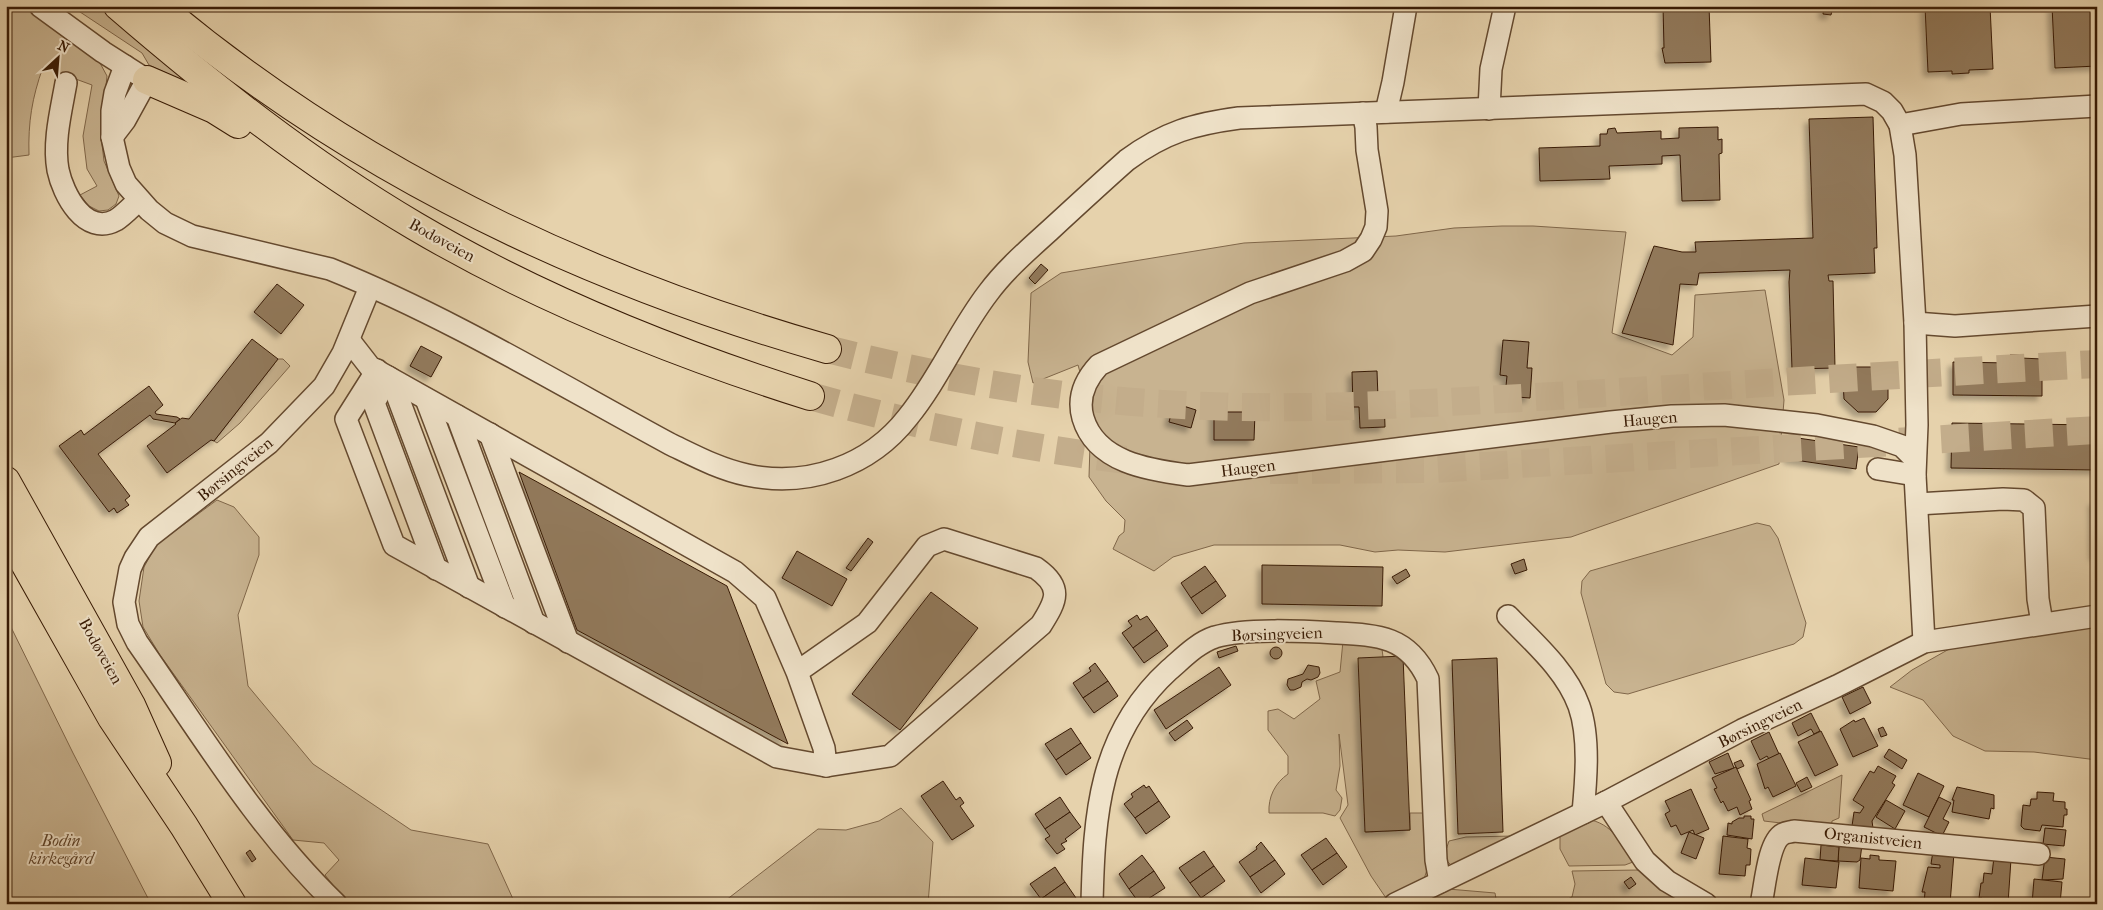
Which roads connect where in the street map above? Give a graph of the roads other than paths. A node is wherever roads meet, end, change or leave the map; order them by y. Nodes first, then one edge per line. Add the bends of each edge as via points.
1 (40, 6) edge
2 (118, 6) edge
3 (159, 6) edge
4 (1406, 6) edge
5 (1505, 6) edge
6 (136, 73) junction
7 (66, 83) dead end
8 (2097, 106) edge
9 (1489, 109) junction
10 (1395, 112) junction
11 (1362, 113) junction
12 (1900, 125) junction
13 (322, 166) junction
14 (139, 200) junction
15 (370, 287) junction
16 (2097, 316) edge
17 (1915, 323) junction
18 (349, 340) junction
19 (827, 349) tunnel mouth
20 (386, 375) junction
21 (810, 396) tunnel mouth
22 (426, 398) junction
23 (457, 416) junction
24 (490, 434) junction
25 (1915, 467) junction
26 (1878, 469) dead end
27 (6, 481) edge
28 (1917, 504) junction
29 (6, 530) edge
30 (436, 569) junction
31 (469, 587) junction
32 (505, 607) junction
33 (1508, 616) dead end
34 (2097, 616) edge
35 (534, 623) junction
36 (2042, 623) junction
37 (568, 642) junction
38 (1924, 642) junction
39 (797, 672) junction
40 (826, 766) junction
41 (1606, 802) junction
42 (1583, 813) junction
43 (184, 826) junction
44 (2039, 854) dead end
45 (1440, 882) junction
46 (232, 904) edge
47 (336, 904) edge
48 (1092, 904) edge
49 (1395, 904) edge
50 (1706, 904) edge
51 (1762, 904) edge

1 - 6 street
2 - 13 main road, Bodøveien via 196,73
3 - 19 main road via 214,50 307,116 388,166 489,221 575,262 646,290 736,322
4 - 10 street via 1393,82
5 - 9 street via 1491,68
6 - 13 main road via 214,109 286,152
6 - 14 street via 125,120 112,137 119,168 126,184
7 - 14 street via 58,128 58,170 74,208 93,222 104,224 116,220
8 - 12 street via 1961,114
9 - 10 street
9 - 12 street via 1866,94 1892,111
10 - 11 street
11 - 15 street via 1208,122 1175,131 1144,148 999,279 972,316 923,397 894,433 868,455 852,463 802,478 747,475 707,462 436,317
11 - 25 street, Haugen via 1377,211 1376,227 1363,251 1250,293 1099,365 1087,378 1081,394 1081,412 1086,429 1096,443 1132,464 1188,475 1672,416 1724,415 1818,425 1873,436 1902,446
12 - 17 street via 1905,155
13 - 21 main road, Bodøveien via 416,226 543,293 698,359
14 - 15 street via 165,223 192,236 330,269
15 - 18 street, Børsingveien
16 - 17 street via 1955,326
17 - 25 street
18 - 20 street via 370,367
18 - 47 street, Børsingveien via 324,386 269,443 149,537 130,569 124,602 128,624 137,642 255,812 284,850
20 - 22 street
20 - 30 street via 374,403
20 - 30 street via 346,419 394,546
20 - 31 street
22 - 23 street
22 - 32 street
23 - 24 street
23 - 35 street
24 - 37 street
24 - 39 street via 735,572 765,598
25 - 26 street
25 - 28 street
27 - 43 main road, Bodøveien via 131,705
28 - 36 street via 2003,499 2024,500 2034,508
28 - 38 street
29 - 43 main road, Bodøveien via 112,718
30 - 31 street
31 - 32 street
32 - 35 street
33 - 42 street via 1550,660 1579,706 1585,735
34 - 36 street, Børsingveien
35 - 37 street
36 - 38 street, Børsingveien
37 - 40 street via 777,756
38 - 41 street, Børsingveien via 1742,730
39 - 40 street via 824,748
39 - 40 street via 867,623 926,546 944,539 1036,568 1055,588 1054,606 1041,625 890,756
41 - 42 street, Børsingveien
41 - 50 street via 1645,861 1667,881
42 - 45 street, Børsingveien
43 - 46 main road, Bodøveien
44 - 51 street, Organistveien via 1794,831 1783,833 1771,851
45 - 48 street, Børsingveien via 1436,860 1428,678 1414,656 1402,645 1365,635 1312,631 1239,633 1213,638 1187,654 1148,691 1127,722 1114,747 1102,788 1095,838
45 - 49 street, Børsingveien

